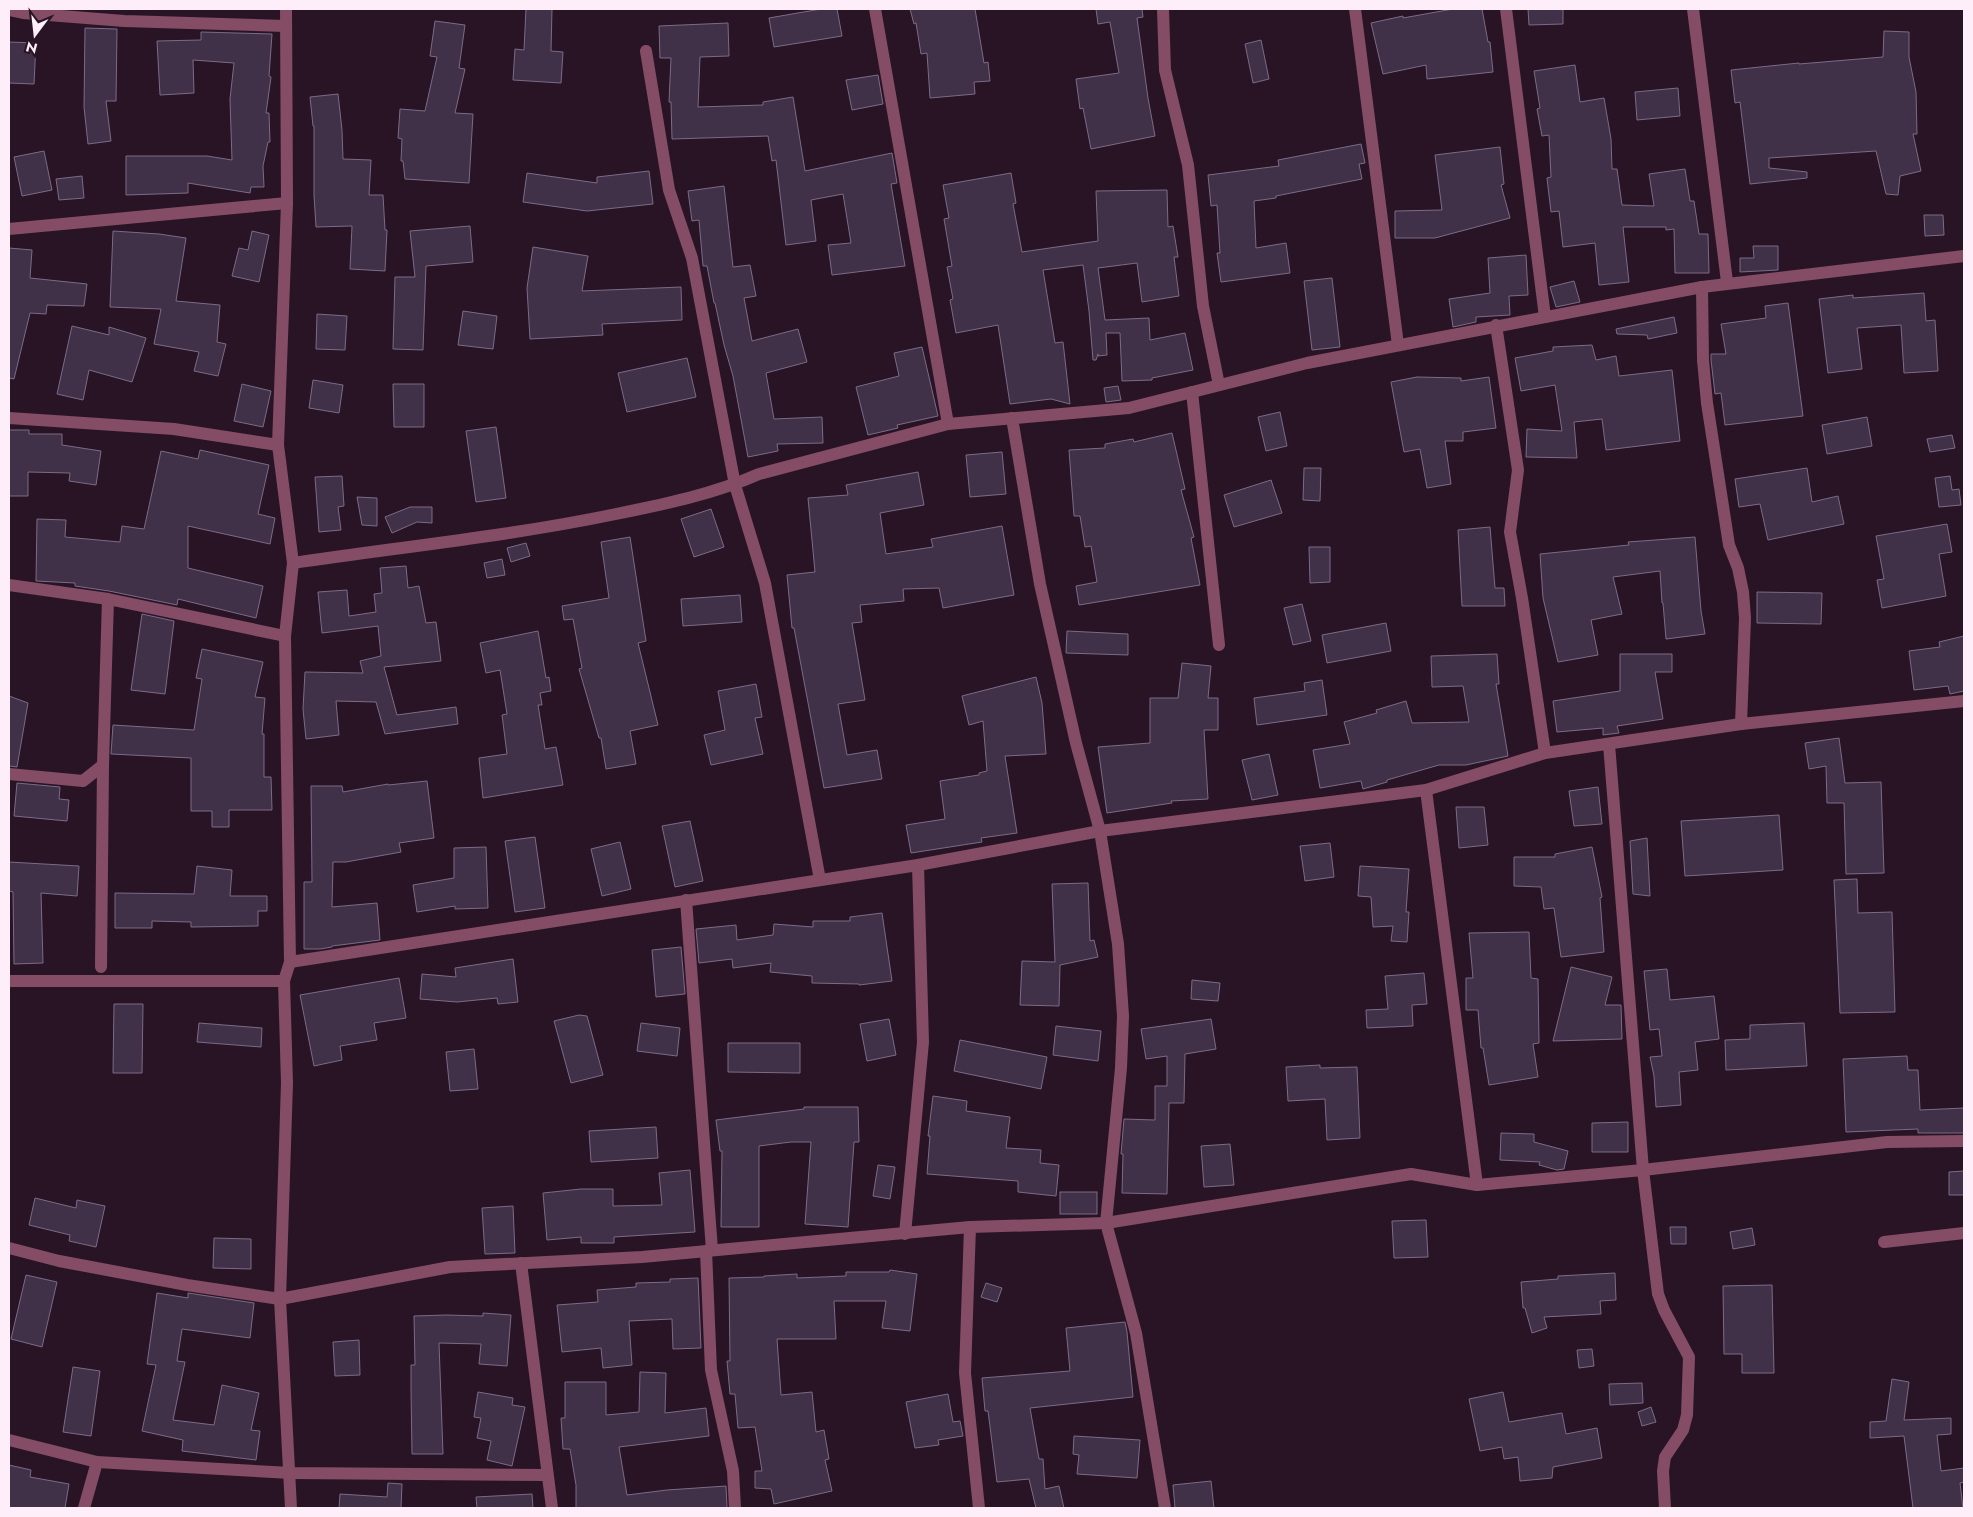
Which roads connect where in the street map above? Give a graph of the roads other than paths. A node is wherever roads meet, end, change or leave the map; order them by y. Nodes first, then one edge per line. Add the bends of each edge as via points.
1 (286, 9) edge
2 (875, 9) edge
3 (1163, 9) edge
4 (1355, 9) edge
5 (1506, 9) edge
6 (1693, 9) edge
7 (9, 10) edge
8 (285, 26) junction
9 (646, 51) dead end
10 (287, 203) junction
11 (9, 229) edge
12 (1964, 256) edge
13 (1726, 282) junction
14 (1702, 286) junction
15 (1545, 316) junction
16 (1496, 325) junction
17 (1398, 345) junction
18 (1219, 385) junction
19 (1192, 392) junction
20 (9, 418) edge
21 (1012, 418) junction
22 (948, 424) junction
23 (278, 445) junction
24 (735, 485) junction
25 (293, 563) junction
26 (9, 586) edge
27 (108, 598) junction
28 (285, 636) junction
29 (1219, 645) dead end
30 (1964, 701) edge
31 (1741, 724) junction
32 (1609, 744) junction
33 (1544, 753) junction
34 (103, 765) junction
35 (9, 774) edge
36 (1426, 790) junction
37 (1100, 832) junction
38 (918, 865) junction
39 (820, 880) junction
40 (686, 900) junction
41 (290, 962) junction
42 (101, 967) dead end
43 (284, 981) junction
44 (9, 982) edge
45 (1964, 1141) edge
46 (1643, 1170) junction
47 (1477, 1185) junction
48 (1106, 1223) junction
49 (970, 1227) junction
50 (1964, 1233) edge
51 (905, 1234) junction
52 (1884, 1242) dead end
53 (9, 1248) edge
54 (709, 1251) junction
55 (520, 1263) junction
56 (280, 1299) junction
57 (9, 1440) edge
58 (96, 1462) junction
59 (291, 1473) junction
60 (547, 1475) junction
61 (84, 1508) edge
62 (291, 1508) edge
63 (552, 1508) edge
64 (735, 1508) edge
65 (979, 1508) edge
66 (1164, 1508) edge
67 (1665, 1508) edge

1 - 8 street
2 - 22 street
3 - 18 street via 1164,70 1188,165 1203,306
4 - 17 street
5 - 15 street
6 - 13 street
7 - 8 street via 124,21
8 - 10 street
9 - 24 street via 669,190 692,258
10 - 11 street
10 - 23 street
12 - 13 street
13 - 14 street
14 - 15 street
14 - 31 street via 1702,360 1707,403 1729,545 1743,592
15 - 16 street
16 - 17 street
16 - 33 street via 1518,470 1510,532
17 - 18 street
18 - 19 street
19 - 21 street via 1129,408
19 - 29 street
20 - 23 street via 174,428
21 - 22 street
21 - 37 street via 1042,593
22 - 24 street via 759,474
23 - 25 street
24 - 25 street via 572,523
24 - 39 street via 765,583
25 - 28 street
26 - 27 street
27 - 28 street
27 - 34 street
28 - 41 street
30 - 31 street
31 - 32 street
32 - 33 street
32 - 46 street
33 - 36 street
34 - 35 street via 83,781
34 - 42 street
36 - 37 street
36 - 47 street
37 - 38 street
37 - 48 street via 1118,944 1122,1016
38 - 39 street
38 - 51 street via 923,1042
39 - 40 street
40 - 41 street
40 - 54 street
41 - 43 street
43 - 44 street
43 - 56 street via 287,1083
45 - 46 street via 1887,1142
46 - 47 street
46 - 67 street via 1658,1294 1689,1357 1687,1415 1683,1430 1664,1464
47 - 48 street via 1411,1174
48 - 49 street
48 - 66 street via 1136,1333
49 - 51 street
49 - 65 street via 965,1373
50 - 52 street
51 - 54 street
53 - 56 street via 68,1263
54 - 55 street
54 - 64 street via 711,1370 733,1471
55 - 56 street via 450,1267
55 - 60 street
56 - 59 street
57 - 58 street
58 - 59 street
58 - 61 street
59 - 60 street
59 - 62 street
60 - 63 street

